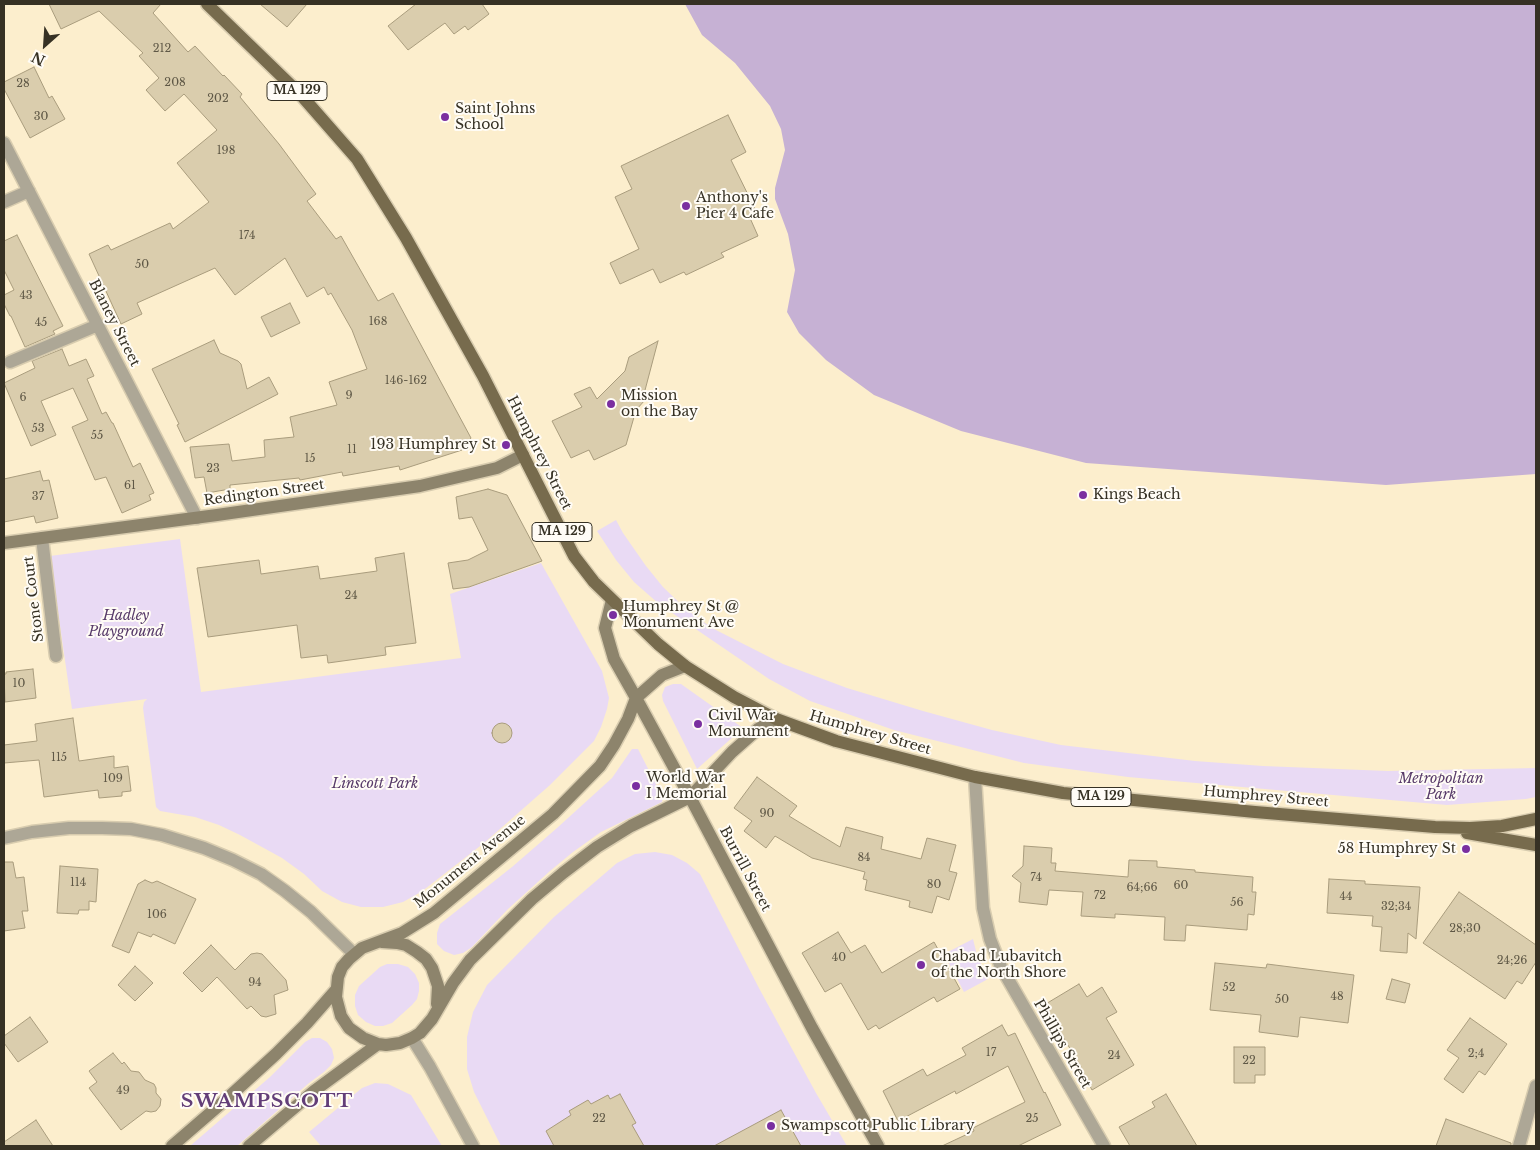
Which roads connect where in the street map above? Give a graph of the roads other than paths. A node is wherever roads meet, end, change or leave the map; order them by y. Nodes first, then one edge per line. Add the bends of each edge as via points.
1 (207, 4) edge
2 (4, 143) edge
3 (28, 191) junction
4 (4, 202) edge
5 (98, 325) junction
6 (10, 362) dead end
7 (523, 456) junction
8 (197, 518) junction
9 (42, 538) junction
10 (4, 543) edge
11 (612, 600) junction
12 (56, 656) dead end
13 (685, 666) junction
14 (636, 698) junction
15 (776, 719) junction
16 (975, 778) junction
17 (690, 797) junction
18 (1536, 819) edge
19 (1435, 827) junction
20 (4, 838) edge
21 (1536, 846) edge
22 (379, 942) junction
23 (354, 954) junction
24 (336, 990) junction
25 (436, 1009) junction
26 (412, 1038) junction
27 (378, 1044) junction
28 (1536, 1086) edge
29 (172, 1146) edge
30 (249, 1146) edge
31 (473, 1146) edge
32 (878, 1146) edge
33 (1104, 1146) edge
34 (1519, 1146) edge

1 - 7 main road, Humphrey Street / MA 129 via 301,95 357,159 411,246
2 - 3 street, Blaney Street
3 - 4 street
3 - 5 street, Blaney Street
5 - 6 street
5 - 8 street, Blaney Street
7 - 8 street, Redington Street via 497,468 420,486
7 - 11 main road, Humphrey Street / MA 129 via 574,556
8 - 9 street, Redington Street
9 - 10 street, Redington Street
9 - 12 street, Stone Court
11 - 13 main road, Humphrey Street / MA 129
11 - 14 street, Burrill Street via 605,628 614,660
13 - 14 street, Monument Avenue via 662,675
13 - 15 main road, Humphrey Street / MA 129
14 - 17 street, Burrill Street
14 - 22 street, Monument Avenue via 628,719 600,766 553,814 434,913 402,933
15 - 16 main road, Humphrey Street / MA 129 via 836,741
15 - 17 street via 758,729 732,752
16 - 19 main road, Humphrey Street / MA 129 via 1106,798
16 - 33 street, Phillips Street via 983,908 990,939 1001,967
17 - 25 street via 597,847 532,898 470,960
17 - 32 street, Burrill Street
18 - 19 main road, Humphrey Street / MA 129 via 1502,826
19 - 21 main road, Humphrey Street / MA 129
20 - 23 street via 60,829 130,829 204,848 261,874 311,912
22 - 23 street, Monument Avenue
22 - 25 street via 406,946 426,960 436,976 439,993
23 - 24 street, Monument Avenue via 342,967
24 - 27 street via 338,1008 349,1028
24 - 29 street, Monument Avenue via 276,1054
25 - 26 street via 427,1026
26 - 27 street via 400,1043
26 - 31 street
27 - 30 street via 314,1091
28 - 34 street

